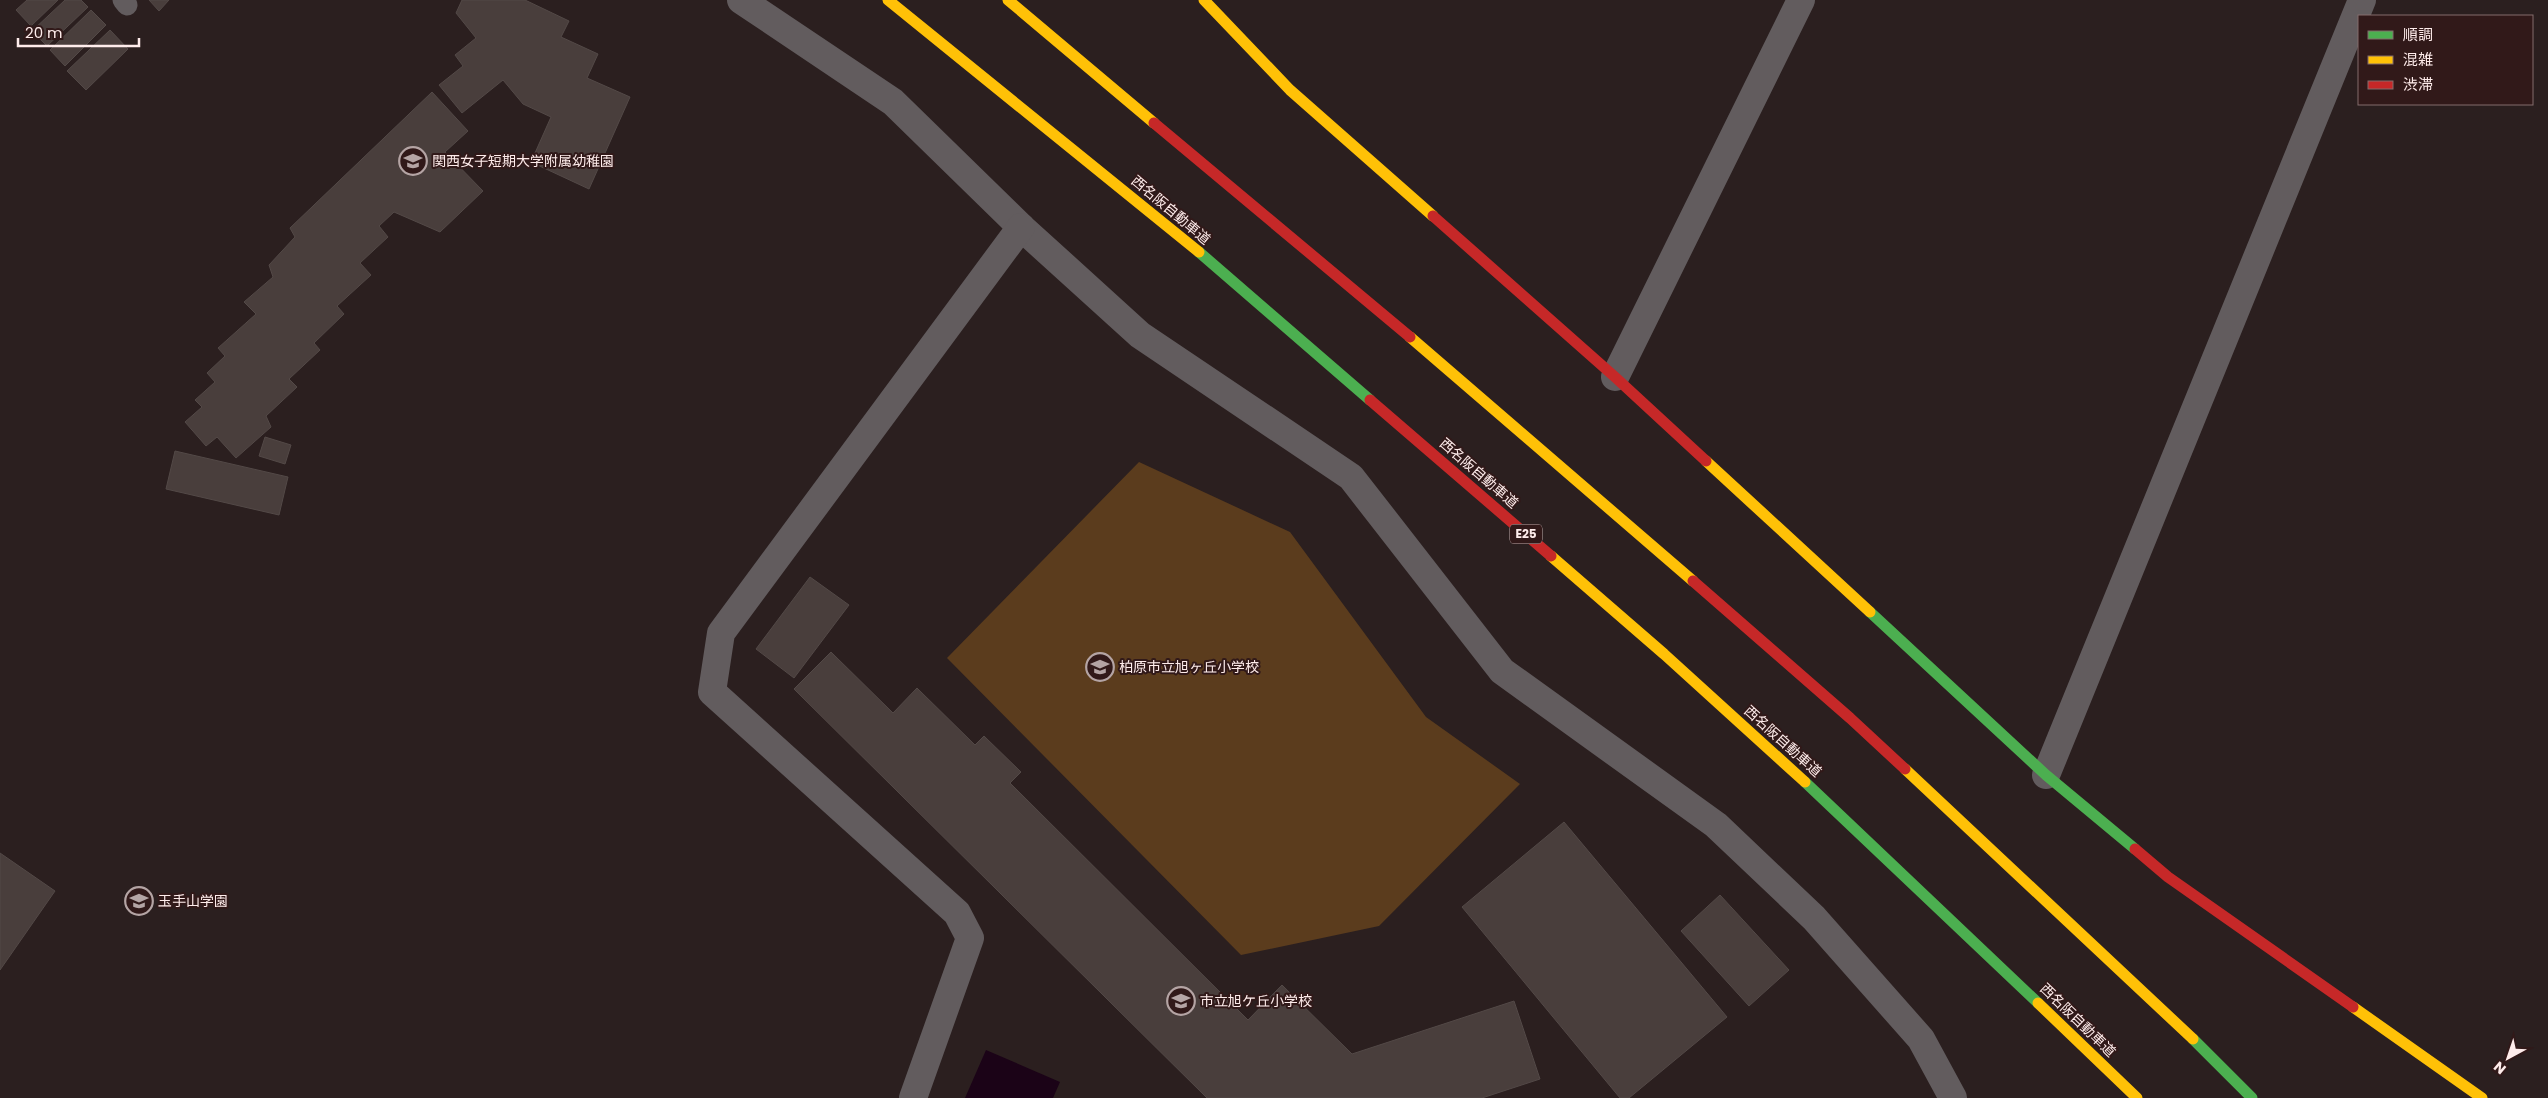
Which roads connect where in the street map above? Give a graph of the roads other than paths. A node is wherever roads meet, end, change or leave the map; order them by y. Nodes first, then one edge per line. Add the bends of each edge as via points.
1 (741, 0) edge
2 (888, 0) edge
3 (1008, 0) edge
4 (1204, 0) edge
5 (1801, 0) edge
6 (2362, 0) edge
7 (1021, 227) junction
8 (1615, 377) junction
9 (2046, 775) junction
10 (913, 1098) edge
11 (1953, 1098) edge
12 (2137, 1098) edge
13 (2252, 1098) edge
14 (2482, 1098) edge

1 - 7 street via 893,102
2 - 12 main road, 西名阪自動車道 / E25 via 1172,229 1664,654 1860,832
3 - 13 main road via 1484,399 1850,718 2202,1047
4 - 8 main road via 1290,90
5 - 8 street
6 - 9 street
7 - 10 street via 721,633 712,692 957,912 962,921 970,938
7 - 11 street via 1140,335 1351,478 1502,671 1716,825 1814,918 1921,1039
8 - 9 main road
9 - 14 main road via 2168,876

